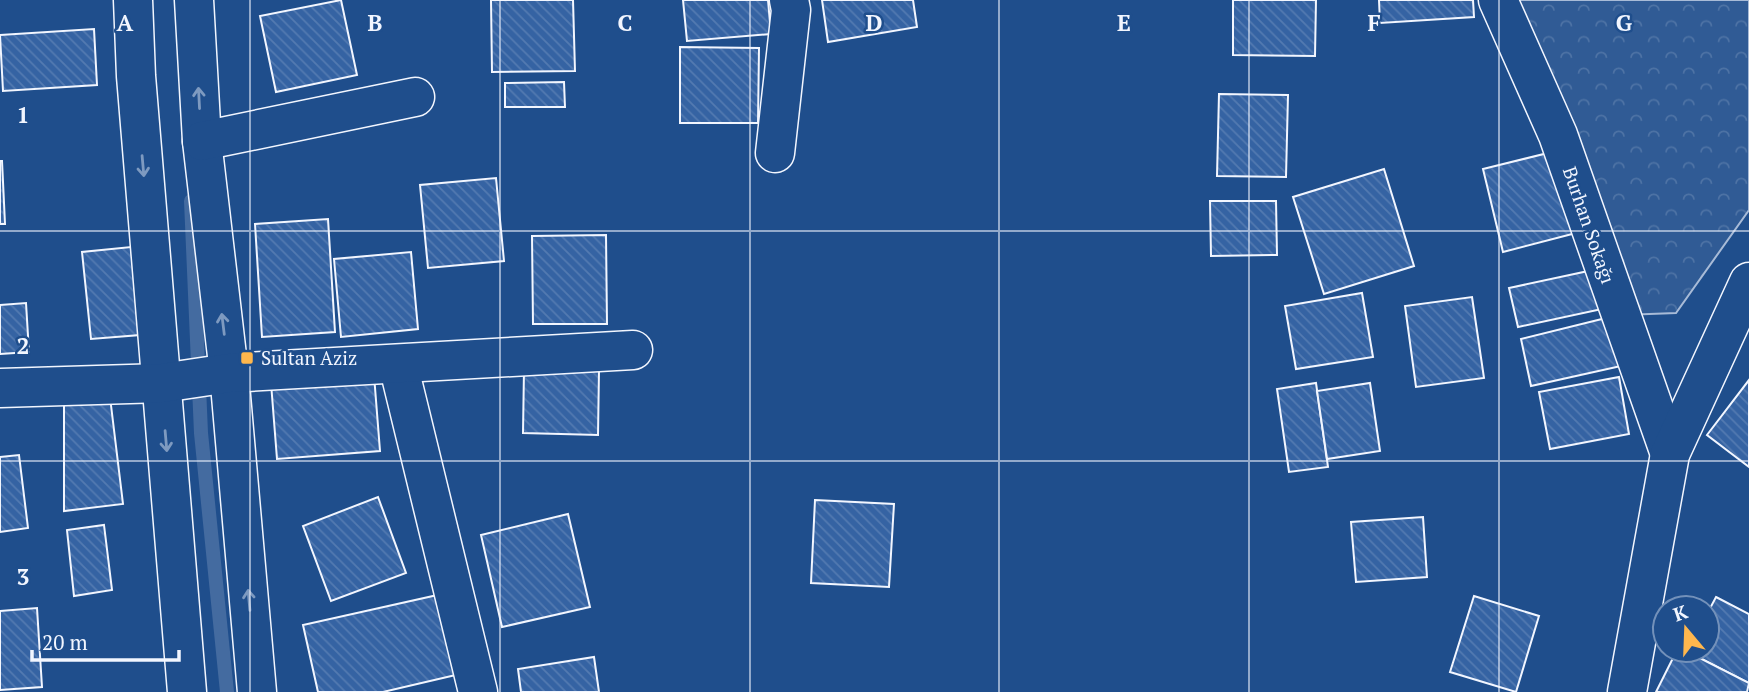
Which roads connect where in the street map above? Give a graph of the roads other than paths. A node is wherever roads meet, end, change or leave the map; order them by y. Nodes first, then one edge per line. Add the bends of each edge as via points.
1 (133, 0) edge
2 (194, 0) edge
3 (789, 0) edge
4 (1498, 0) edge
5 (415, 97) dead end
6 (202, 141) junction
7 (775, 153) dead end
8 (1749, 282) edge
9 (633, 350) dead end
10 (398, 364) junction
11 (229, 373) junction
12 (162, 383) junction
13 (0, 388) edge
14 (1670, 454) junction
15 (187, 692) edge
16 (257, 692) edge
17 (478, 692) edge
18 (1627, 692) edge

1 -> 12 street
6 -> 2 street
3 - 7 street
4 - 14 street, Burhan Sokağı via 1558,135
5 - 6 street
11 -> 6 street
8 - 14 street
9 - 10 street
10 - 11 street
10 - 17 street
11 - 12 street
16 -> 11 street
12 - 13 street
12 -> 15 street
14 - 18 street

